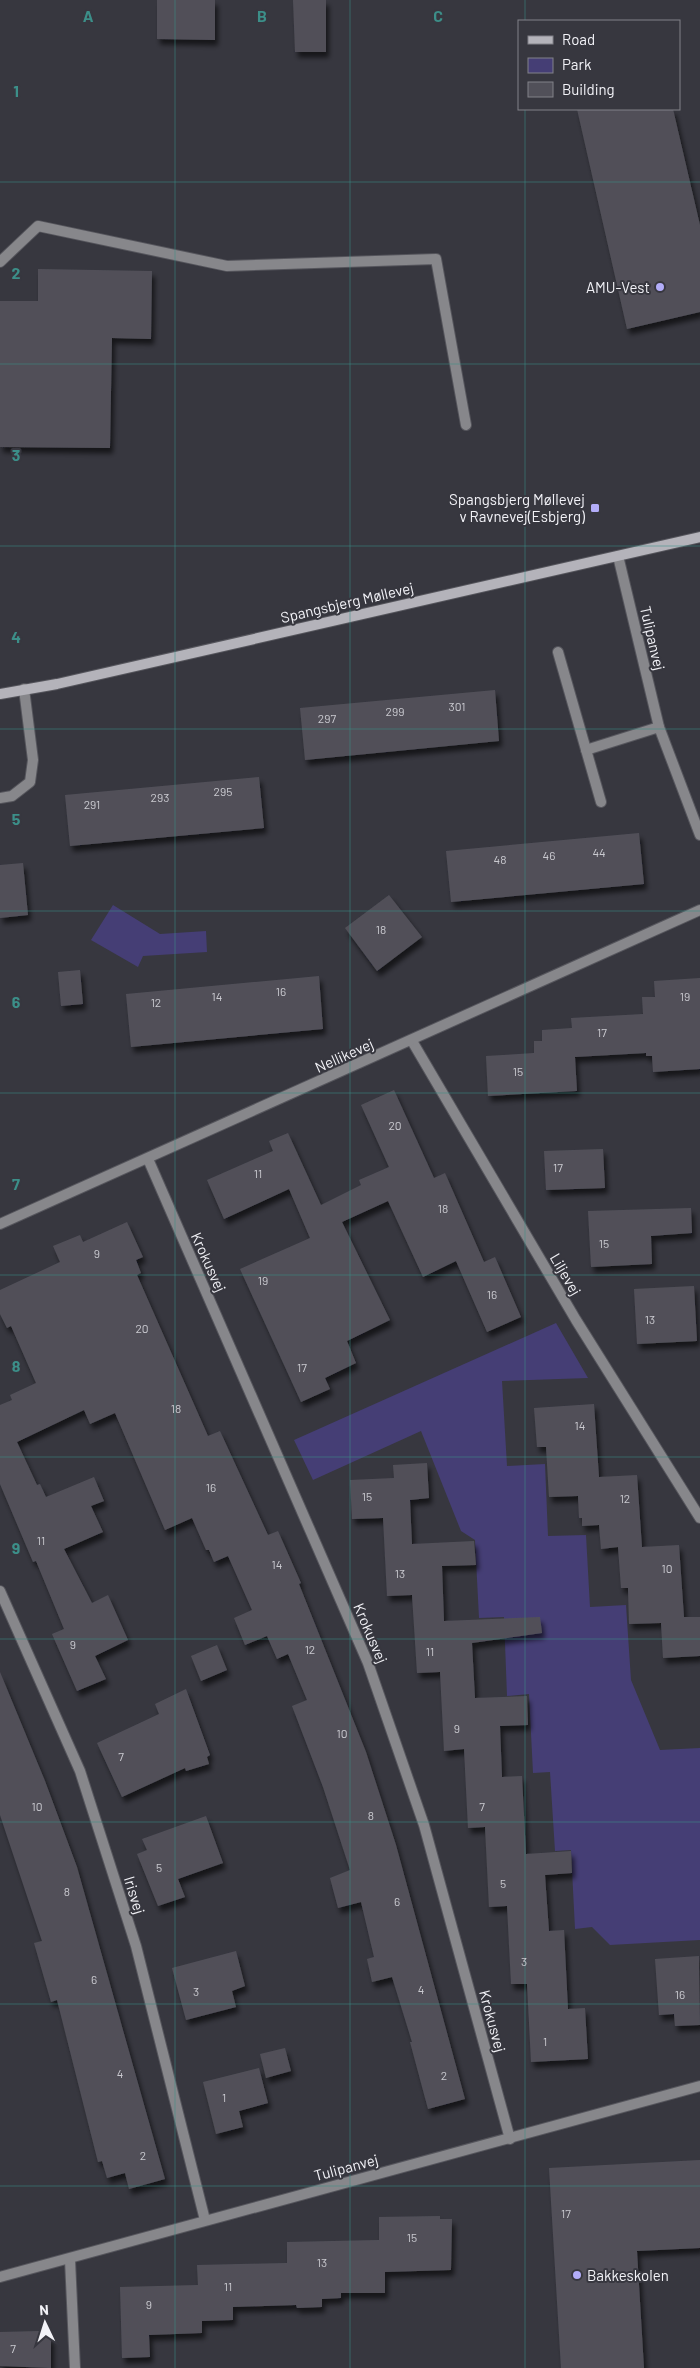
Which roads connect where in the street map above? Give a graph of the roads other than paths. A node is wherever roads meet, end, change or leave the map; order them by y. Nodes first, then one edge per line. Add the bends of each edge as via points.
1 (0, 262) edge
2 (466, 425) dead end
3 (700, 537) edge
4 (618, 556) junction
5 (558, 652) dead end
6 (24, 690) junction
7 (0, 694) edge
8 (659, 727) junction
9 (586, 750) junction
10 (0, 798) edge
11 (601, 802) dead end
12 (700, 835) edge
13 (700, 910) edge
14 (412, 1041) junction
15 (148, 1159) junction
16 (0, 1224) edge
17 (700, 1518) edge
18 (0, 1591) edge
19 (700, 2086) edge
20 (510, 2139) junction
21 (205, 2220) junction
22 (70, 2260) junction
23 (0, 2277) edge
24 (75, 2368) edge

1 - 2 street via 38,226 227,266 436,259
3 - 4 street, Spangsbjerg Møllevej
4 - 6 street, Spangsbjerg Møllevej
4 - 8 street, Tulipanvej
5 - 9 street
6 - 7 street, Spangsbjerg Møllevej
6 - 10 street via 33,760 30,782 12,796
8 - 9 street
8 - 12 street, Tulipanvej
9 - 11 street
13 - 14 street, Nellikevej
14 - 15 street, Nellikevej
14 - 17 street, Liljevej via 576,1320
15 - 16 street, Nellikevej
15 - 20 street, Krokusvej via 368,1663 424,1825
18 - 21 street, Irisvej via 80,1771 136,1946
19 - 20 street, Tulipanvej
20 - 21 street, Tulipanvej
21 - 22 street, Tulipanvej
22 - 23 street, Tulipanvej
22 - 24 street

